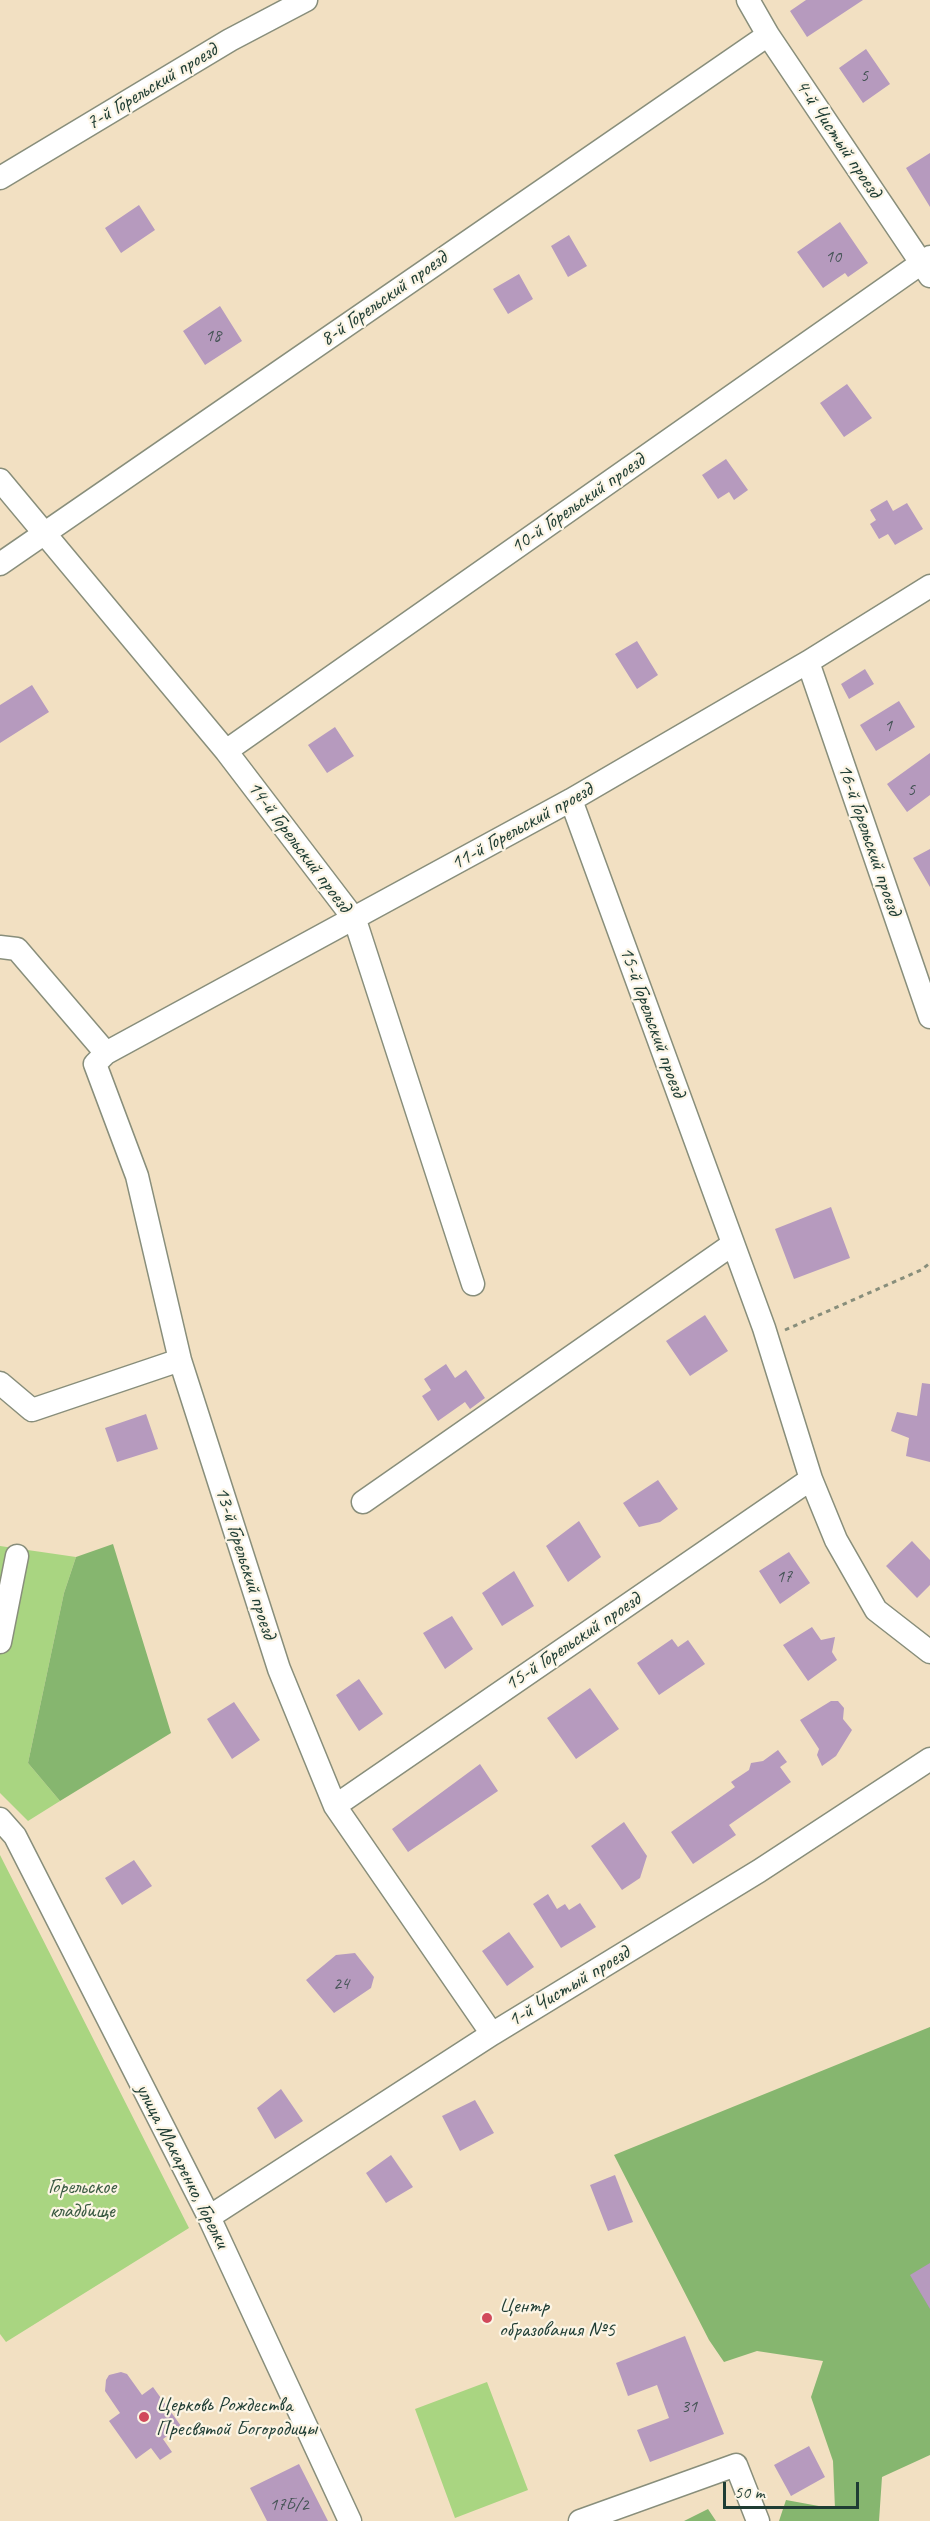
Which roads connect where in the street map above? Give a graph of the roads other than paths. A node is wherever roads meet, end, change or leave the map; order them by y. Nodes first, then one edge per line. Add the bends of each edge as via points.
1 (306, 0) edge
2 (748, 0) edge
3 (768, 35) junction
4 (0, 178) edge
5 (927, 266) edge
6 (0, 480) edge
7 (44, 534) junction
8 (0, 564) edge
9 (930, 586) edge
10 (808, 662) junction
11 (226, 751) junction
12 (571, 800) junction
13 (355, 920) junction
14 (0, 947) edge
15 (930, 1017) edge
16 (106, 1053) junction
17 (733, 1244) junction
18 (473, 1284) dead end
19 (180, 1360) junction
20 (0, 1383) edge
21 (811, 1479) junction
22 (363, 1502) dead end
23 (16, 1556) dead end
24 (0, 1642) edge
25 (930, 1652) edge
26 (930, 1759) edge
27 (335, 1806) junction
28 (0, 1819) edge
29 (492, 2034) junction
30 (209, 2217) junction
31 (350, 2521) edge
32 (580, 2521) edge
33 (758, 2521) edge

1 - 4 street, 7-й Горельский проезд via 230,40
2 - 3 street, 4-й Чистый проезд
3 - 5 street, 4-й Чистый проезд
3 - 7 street, 8-й Горельский проезд
5 - 11 street, 10-й Горельский проезд
6 - 7 street, 14-й Горельский проезд
7 - 8 street, 8-й Горельский проезд
7 - 11 street, 14-й Горельский проезд
9 - 10 street, 11-й Горельский проезд
10 - 12 street, 11-й Горельский проезд
10 - 15 street, 16-й Горельский проезд
11 - 13 street, 14-й Горельский проезд
12 - 13 street, 11-й Горельский проезд
12 - 17 street, 15-й Горельский проезд
13 - 16 street, 11-й Горельский проезд
13 - 18 street, 14-й Горельский проезд
14 - 16 street via 17,949
16 - 19 street, 13-й Горельский проезд via 95,1064 137,1176
17 - 21 street, 15-й Горельский проезд
17 - 22 street
19 - 20 street via 32,1410
19 - 27 street, 13-й Горельский проезд via 279,1669
21 - 25 street, 15-й Горельский проезд via 836,1540 876,1610
21 - 27 street, 15-й Горельский проезд
23 - 24 street
26 - 29 street, 1-й Чистый проезд via 759,1871
27 - 29 street, 13-й Горельский проезд
28 - 30 street, улица Макаренко, Горелки via 15,1836
29 - 30 street, 1-й Чистый проезд
30 - 31 street, улица Макаренко, Горелки
32 - 33 street via 736,2465

